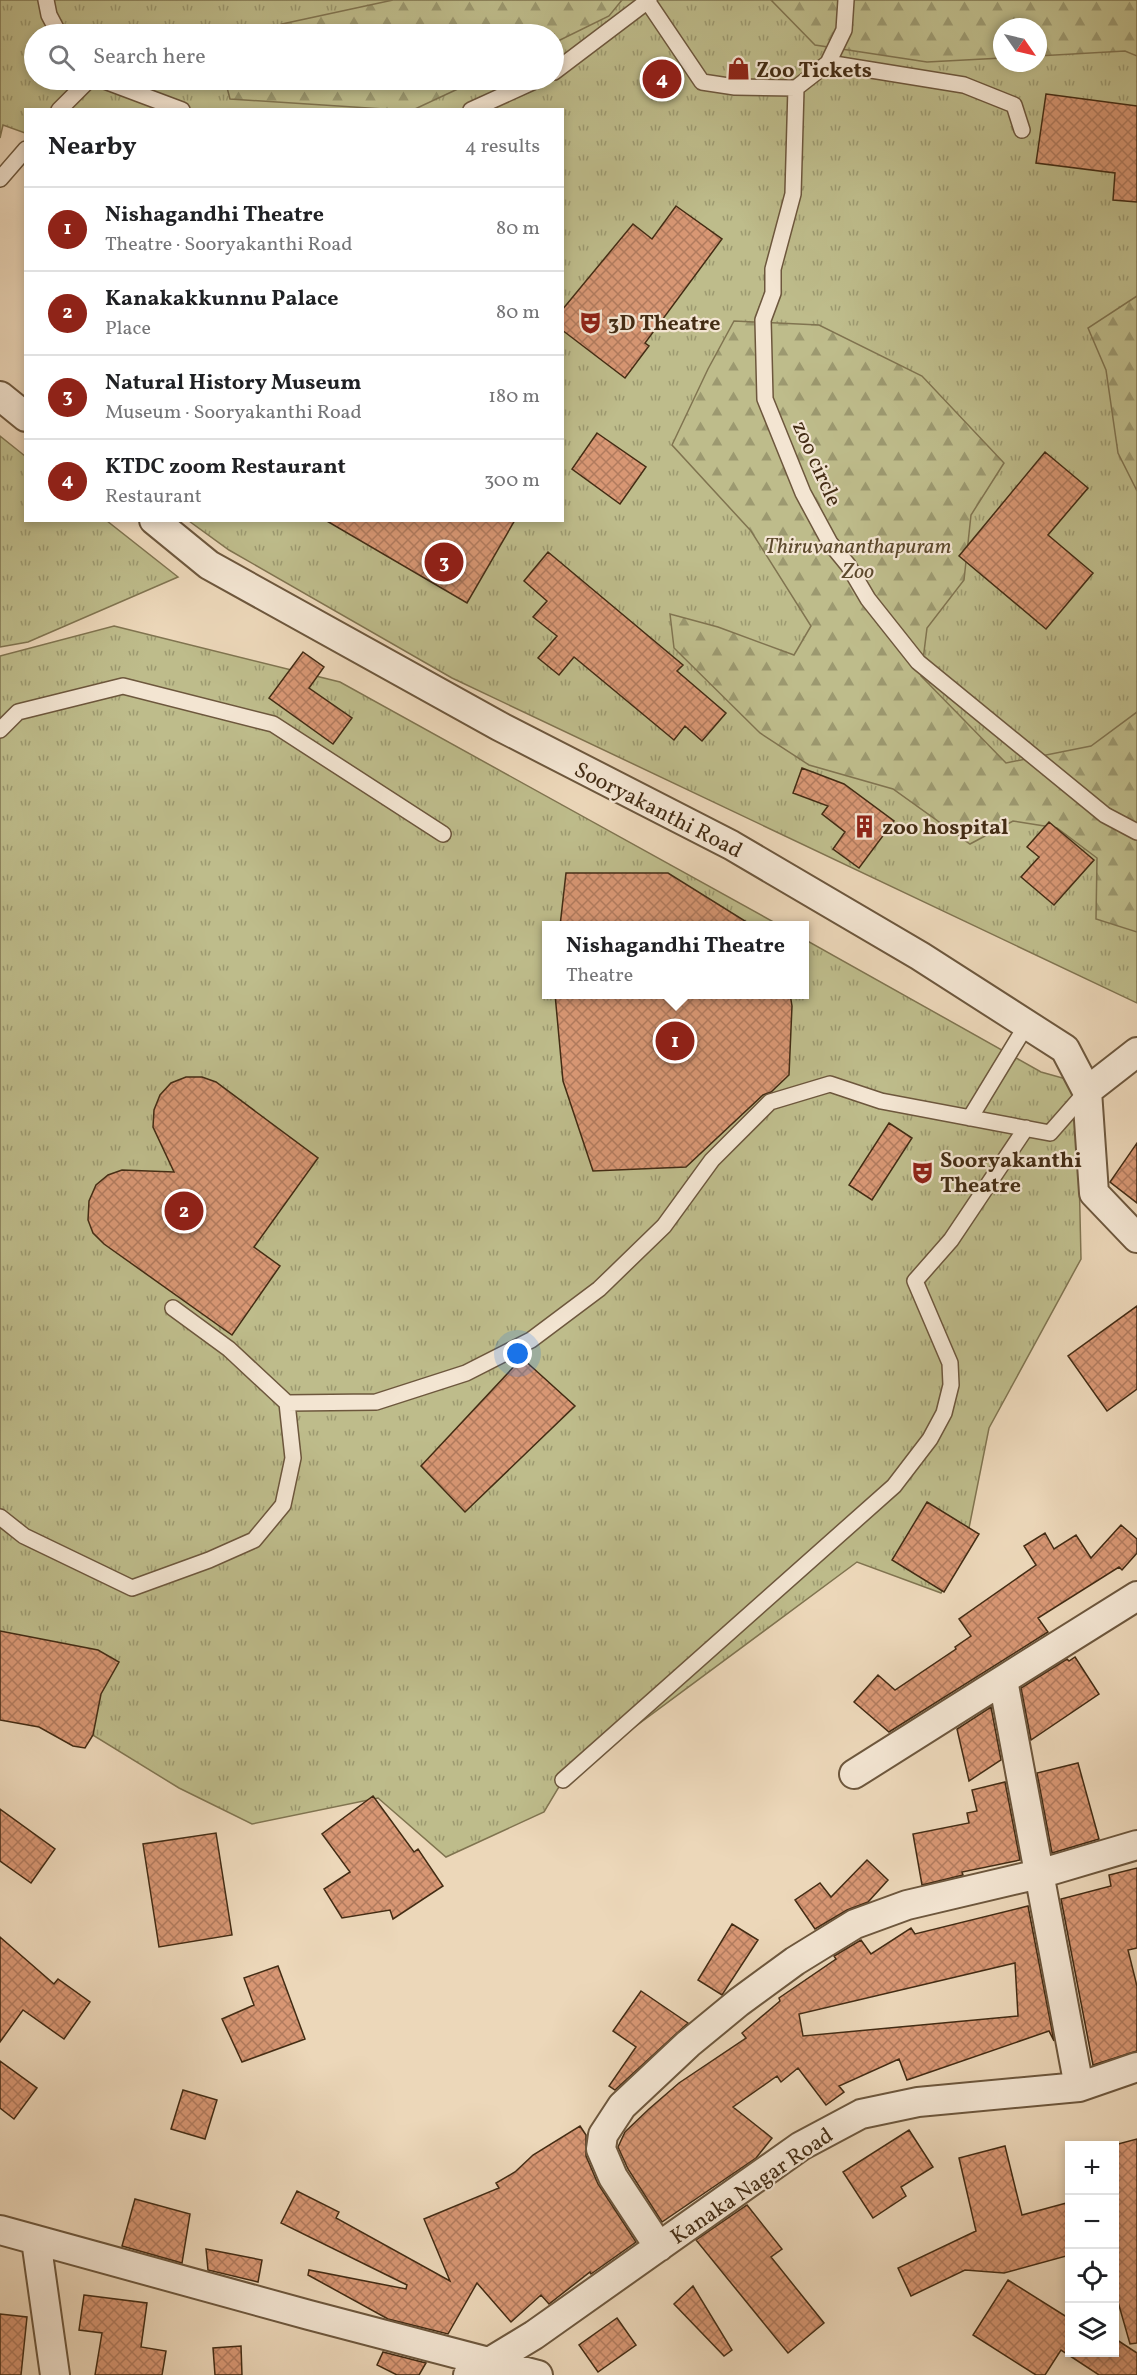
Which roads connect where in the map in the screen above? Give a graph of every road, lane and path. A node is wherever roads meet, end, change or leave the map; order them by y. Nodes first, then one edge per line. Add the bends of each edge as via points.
1 (46, 0) edge
2 (846, 0) edge
3 (648, 1) edge
4 (54, 24) edge
5 (828, 63) junction
6 (564, 64) edge
7 (796, 88) junction
8 (79, 90) edge
9 (129, 90) edge
10 (515, 90) edge
11 (61, 108) edge
12 (177, 108) edge
13 (475, 108) edge
14 (1022, 130) dead end
15 (24, 151) edge
16 (0, 178) edge
17 (0, 396) edge
18 (24, 415) edge
19 (156, 522) edge
20 (0, 730) edge
21 (1137, 832) edge
22 (443, 834) dead end
23 (1027, 1024) junction
24 (1137, 1052) edge
25 (1087, 1091) junction
26 (970, 1118) junction
27 (1026, 1128) junction
28 (1137, 1238) edge
29 (172, 1308) dead end
30 (287, 1403) junction
31 (0, 1517) edge
32 (1137, 1596) edge
33 (1003, 1680) junction
34 (854, 1774) dead end
35 (563, 1780) dead end
36 (1137, 1845) edge
37 (1040, 1874) junction
38 (1137, 2067) edge
39 (1079, 2087) junction
40 (0, 2230) edge
41 (36, 2240) junction
42 (659, 2247) junction
43 (479, 2368) edge
44 (55, 2375) edge
45 (538, 2375) edge

1 - 4 lane
2 - 5 lane via 844,30
3 - 6 lane
3 - 7 lane via 702,82
5 - 7 lane
5 - 14 lane via 964,85 1014,105
7 - 21 lane, zoo circle via 793,194 773,269 773,293 763,320 765,399 803,493 830,543 868,599 918,662 1105,815
8 - 11 lane
9 - 12 lane
10 - 13 lane
15 - 16 lane
17 - 18 street
19 - 23 street, Sooryakanthi Road via 209,565 499,726 731,845
20 - 22 lane via 18,712 123,686 273,724
23 - 25 street, Sooryakanthi Road via 1065,1049
23 - 26 lane
24 - 25 street
25 - 27 lane via 1050,1133
25 - 28 street via 1094,1193
26 - 27 lane
26 - 30 lane via 881,1101 830,1084 770,1102 712,1160 656,1233 599,1289 531,1340 466,1373 376,1402
27 - 35 lane via 951,1240 915,1281 950,1363 951,1385 944,1413 930,1439 894,1486
29 - 30 lane via 228,1349
30 - 31 lane via 293,1458 283,1505 254,1540 209,1560 132,1588 24,1536
32 - 33 street
33 - 34 street
33 - 37 street
36 - 37 street
37 - 39 street
37 - 42 street via 907,1905 855,1924 748,1995 647,2080 621,2106 603,2135 601,2149 613,2176
38 - 39 street, Kanaka Nagar Road
39 - 42 street, Kanaka Nagar Road via 918,2102 861,2114 801,2146
40 - 41 street
41 - 43 street via 309,2315
41 - 44 street
42 - 43 street, Kanaka Nagar Road via 534,2336
43 - 45 street

